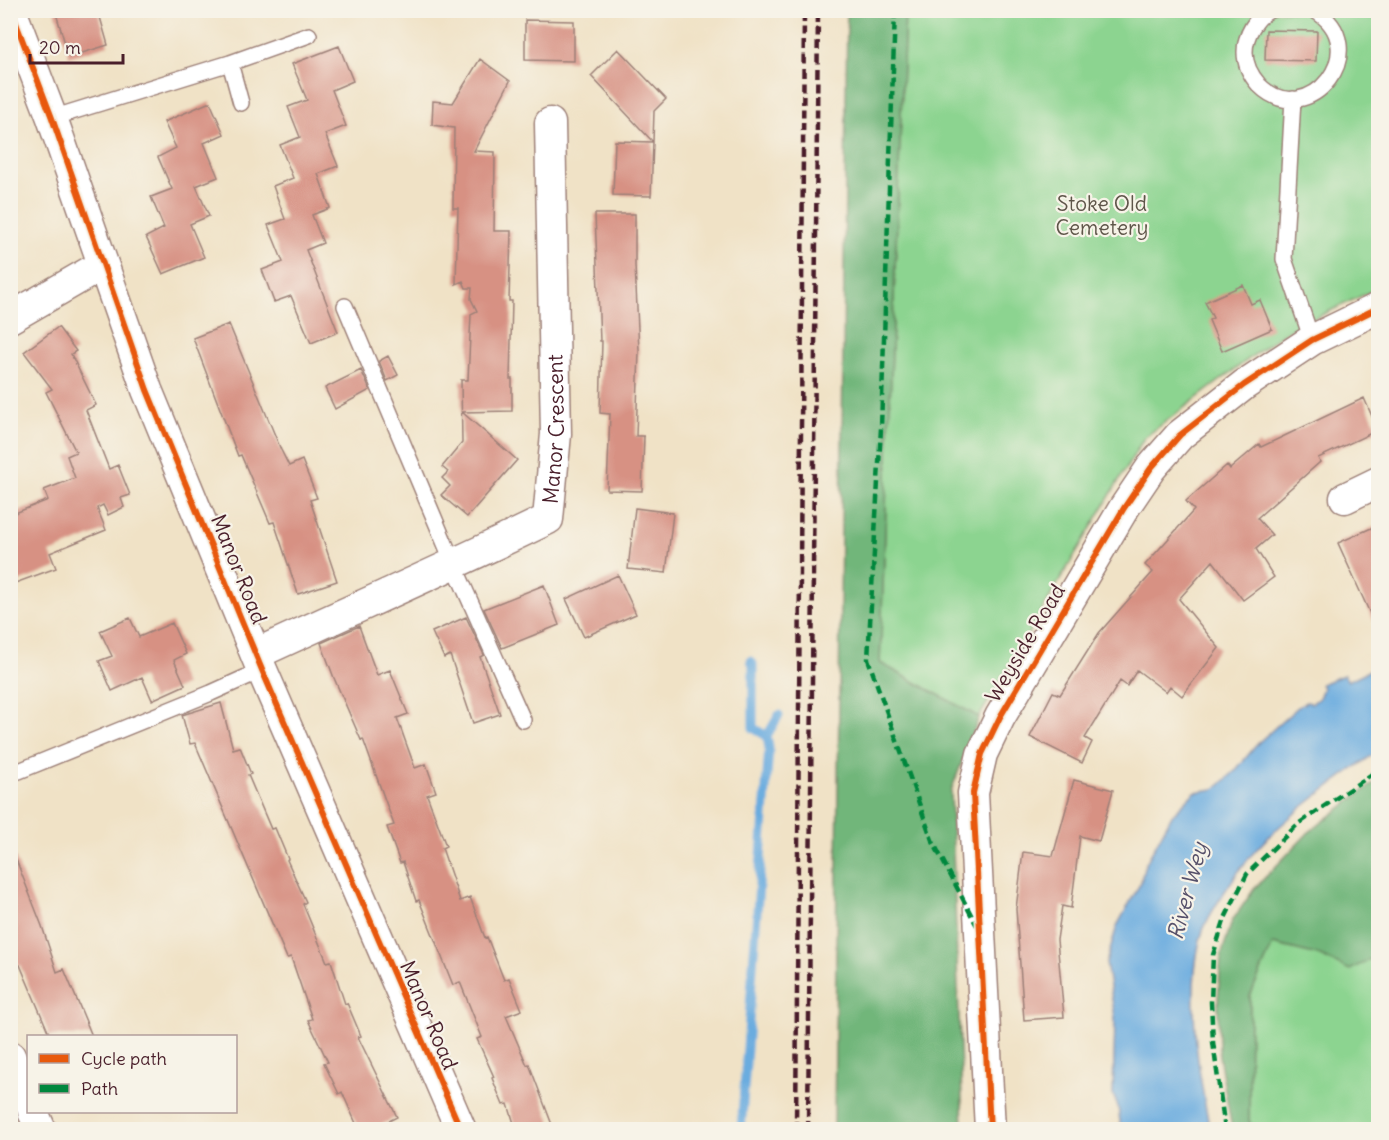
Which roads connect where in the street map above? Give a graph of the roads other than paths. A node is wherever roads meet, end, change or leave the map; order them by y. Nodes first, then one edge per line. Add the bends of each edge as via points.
1 (11, 10) edge
2 (1270, 10) edge
3 (1314, 10) edge
4 (1338, 10) edge
5 (1333, 28) junction
6 (309, 35) dead end
7 (230, 63) junction
8 (1293, 99) junction
9 (241, 102) dead end
10 (51, 118) junction
11 (550, 123) dead end
12 (102, 265) junction
13 (345, 306) dead end
14 (1378, 308) edge
15 (10, 318) edge
16 (1312, 340) junction
17 (1378, 482) edge
18 (1345, 498) dead end
19 (454, 565) junction
20 (259, 662) junction
21 (523, 720) dead end
22 (18, 771) dead end
23 (10, 1056) edge
24 (27, 1098) edge
25 (33, 1113) edge
26 (41, 1130) edge
27 (461, 1130) edge
28 (990, 1130) edge

1 - 10 street, Manor Road
2 - 8 lane via 1255,23 1248,36 1247,66 1265,90
3 - 5 lane
4 - 5 lane
5 - 8 lane via 1339,43 1334,75 1309,96
6 - 7 lane
7 - 9 lane
7 - 10 lane
8 - 16 lane via 1284,259
10 - 12 street, Manor Road
11 - 19 street, Manor Crescent via 556,434 548,519
12 - 15 street
12 - 20 street, Manor Road via 147,390
13 - 19 lane
14 - 16 street, Weyside Road
16 - 28 street, Weyside Road via 1244,385 1180,435 1151,468 1000,717 982,754 973,794
17 - 18 street
19 - 20 street, Manor Crescent via 391,591
19 - 21 lane
20 - 22 lane via 211,693
20 - 27 street, Manor Road
23 - 24 street
25 - 26 street

